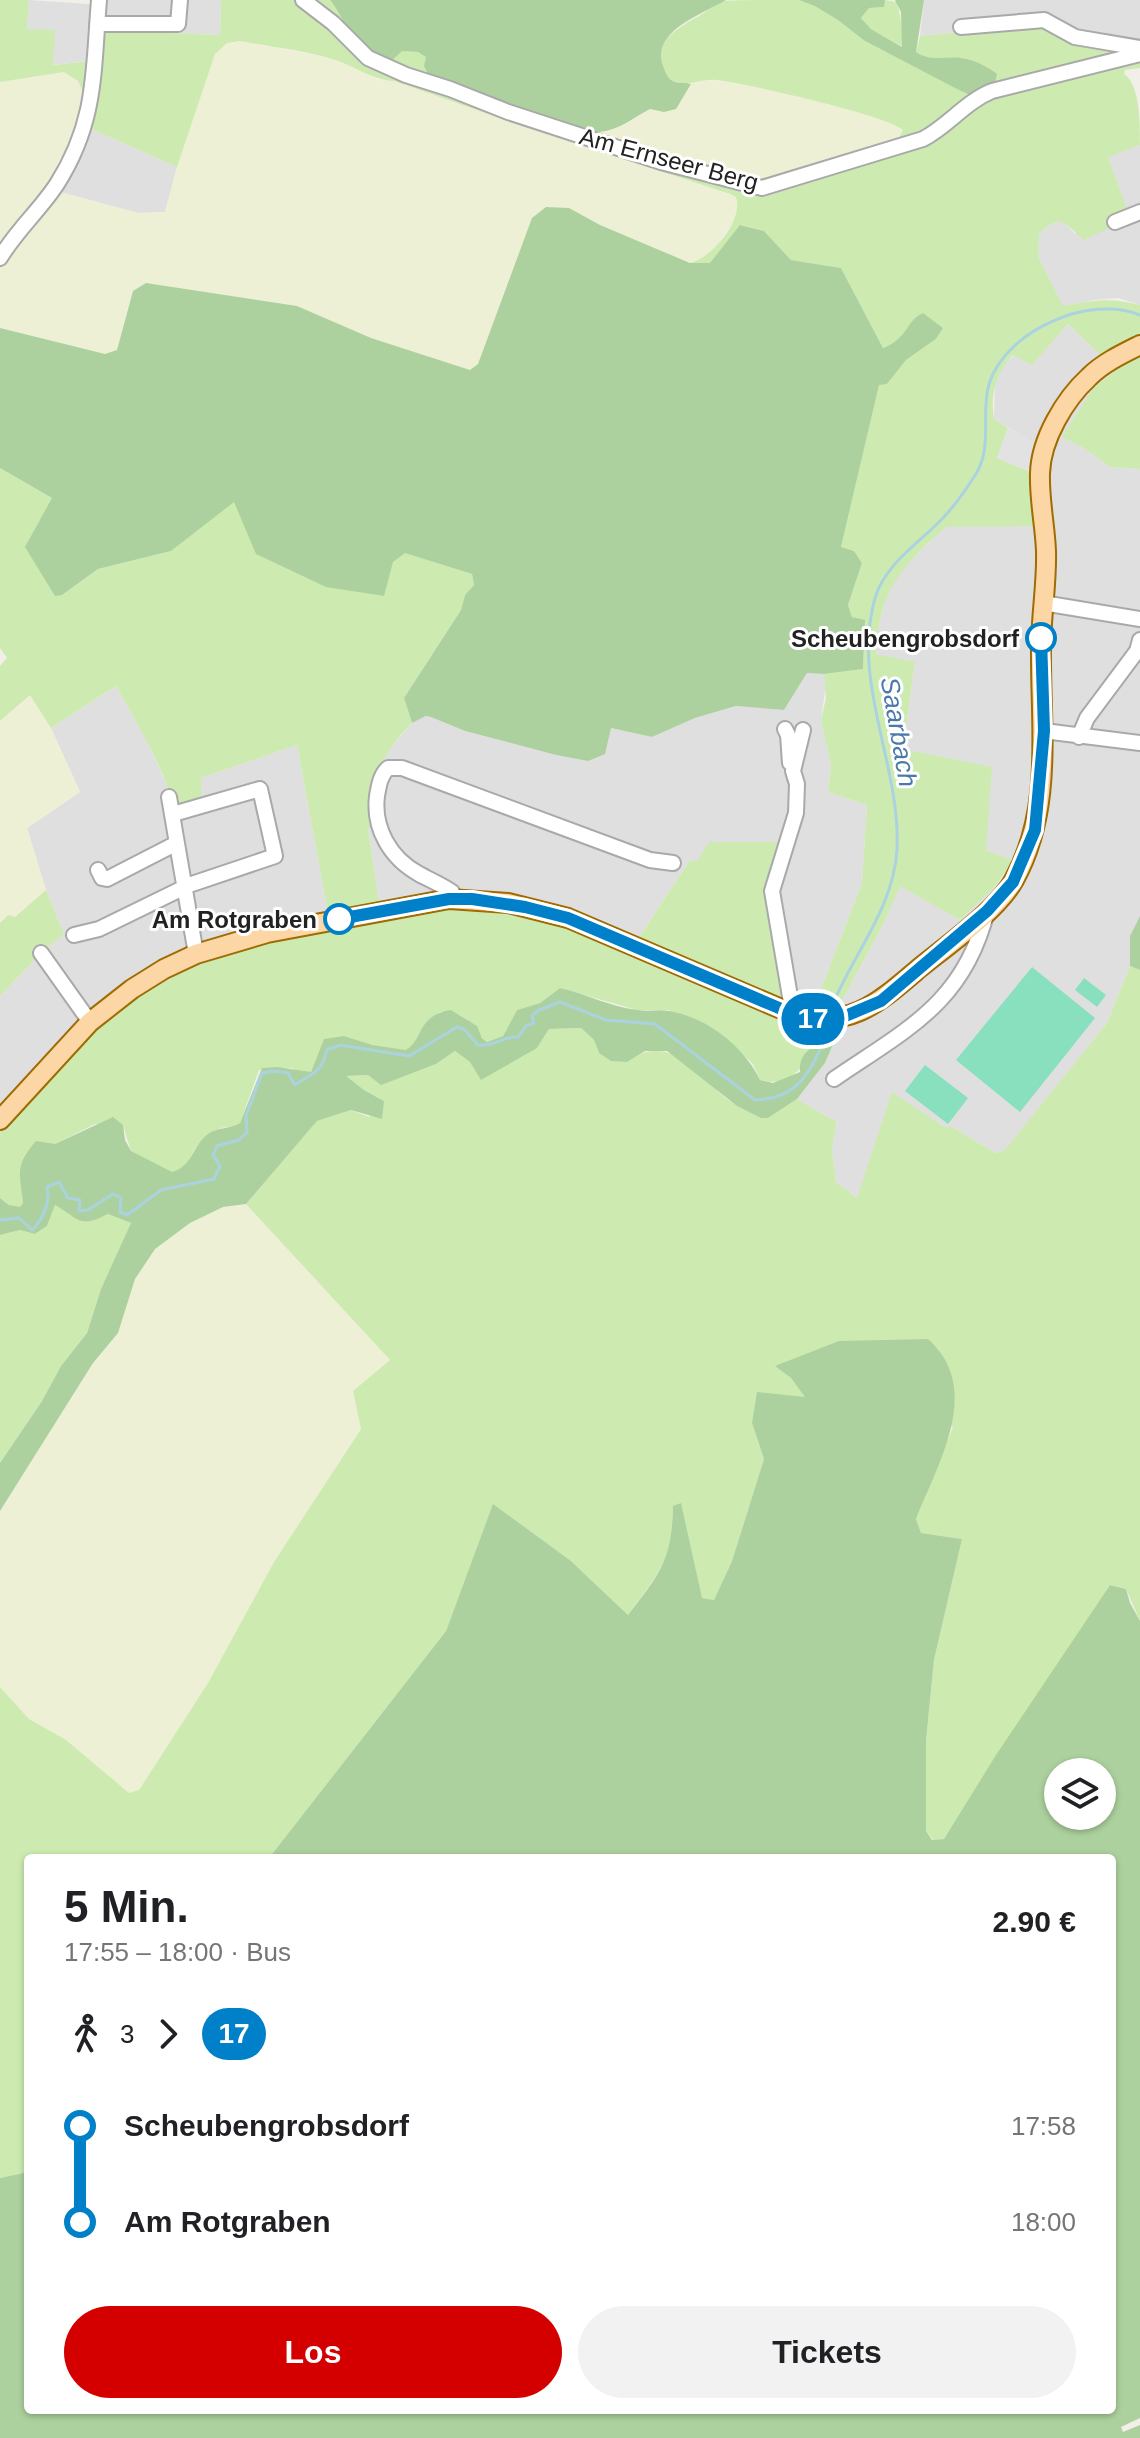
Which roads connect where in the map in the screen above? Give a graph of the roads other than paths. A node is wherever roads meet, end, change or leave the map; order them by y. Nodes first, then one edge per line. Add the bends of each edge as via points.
1 (99, 0) edge
2 (180, 0) edge
3 (303, 0) edge
4 (97, 24) junction
5 (961, 27) dead end
6 (1140, 51) edge
7 (1140, 212) edge
8 (1115, 222) dead end
9 (0, 258) edge
10 (1140, 345) edge
11 (1043, 603) junction
12 (1140, 619) edge
13 (1140, 640) edge
14 (785, 729) dead end
15 (803, 730) dead end
16 (1044, 731) junction
17 (1079, 737) junction
18 (1140, 743) edge
19 (793, 771) junction
20 (169, 797) dead end
21 (173, 814) junction
22 (177, 843) junction
23 (673, 863) dead end
24 (98, 870) dead end
25 (183, 888) junction
26 (455, 899) junction
27 (987, 911) junction
28 (74, 935) dead end
29 (41, 953) dead end
30 (196, 954) junction
31 (793, 1014) junction
32 (90, 1022) junction
33 (834, 1079) dead end
34 (0, 1120) edge

1 - 4 street
2 - 4 street via 178,24
3 - 6 street, Am Ernseer Berg via 368,58 406,75 661,162 762,188 923,139 978,96
4 - 9 street via 85,129 56,185
5 - 6 street, Am Ernseer Berg via 1044,20 1075,37
7 - 8 street
10 - 11 main road via 1088,377 1045,445 1040,470 1046,553
11 - 12 street
11 - 16 main road
13 - 17 street
14 - 19 street
15 - 19 street
16 - 17 street
16 - 27 main road via 1035,830 1013,882
17 - 18 street
19 - 31 street via 796,813 772,891
20 - 21 street
21 - 22 street
21 - 25 street via 260,789 275,856
22 - 24 street via 107,879
22 - 25 street
23 - 26 street via 650,860 402,768 388,768 380,778 376,804 382,837 416,873 452,892
25 - 28 street via 99,929
25 - 30 street
26 - 30 main road via 267,933
26 - 31 main road via 508,903 568,918
27 - 31 main road via 881,1001 823,1020
27 - 33 street via 979,941 951,991 923,1019
29 - 32 street
30 - 32 main road via 132,989
32 - 34 main road

